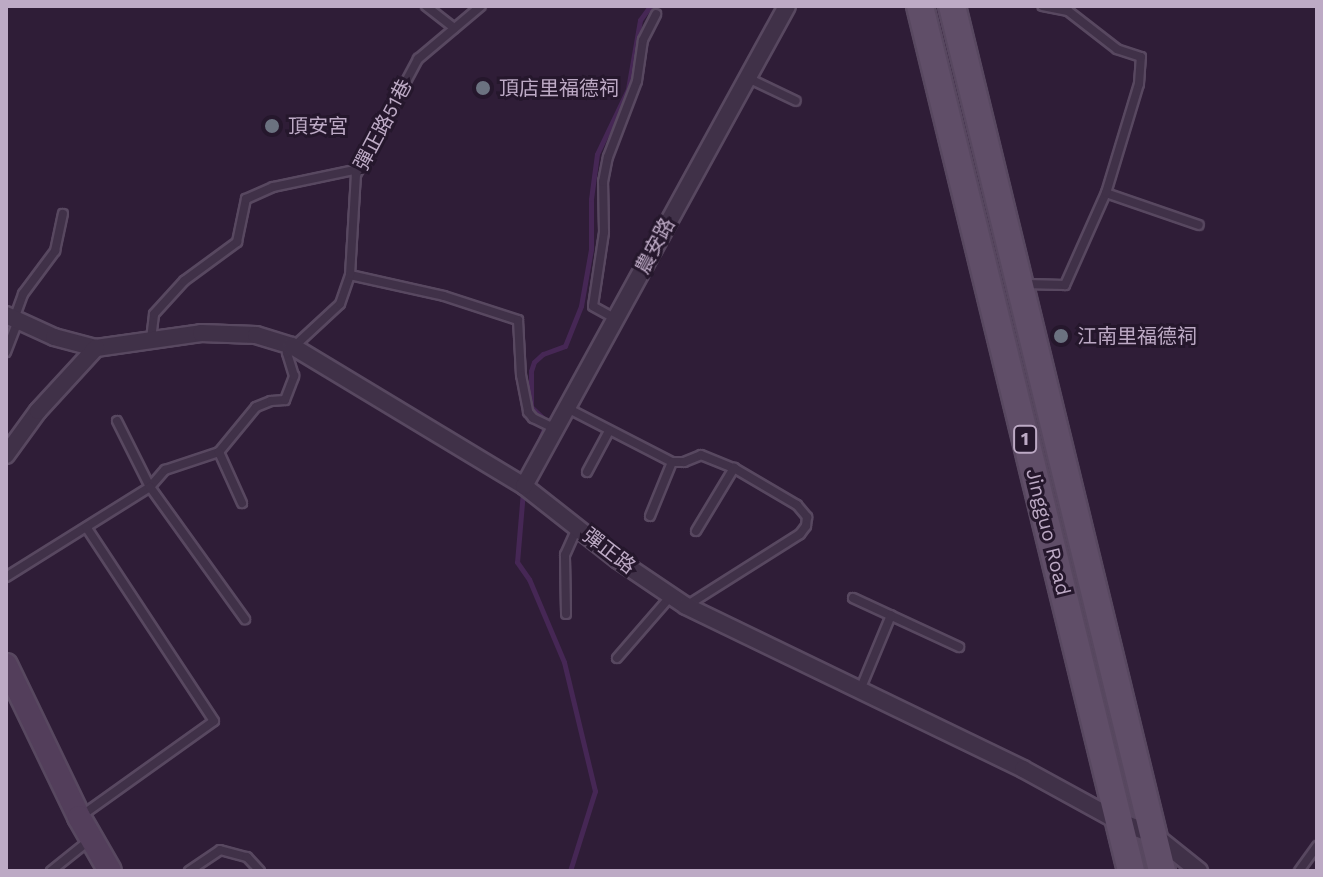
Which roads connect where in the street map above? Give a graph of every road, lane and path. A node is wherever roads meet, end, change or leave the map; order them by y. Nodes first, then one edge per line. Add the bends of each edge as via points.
1 (426, 6) edge
2 (481, 6) edge
3 (787, 6) edge
4 (920, 6) edge
5 (952, 6) edge
6 (1042, 6) edge
7 (1068, 9) edge
8 (656, 14) dead end
9 (454, 28) junction
10 (745, 77) junction
11 (796, 101) dead end
12 (359, 169) junction
13 (1106, 193) junction
14 (63, 214) dead end
15 (1199, 225) dead end
16 (350, 275) junction
17 (1021, 284) junction
18 (13, 319) edge
19 (617, 319) junction
20 (151, 340) junction
21 (292, 346) junction
22 (96, 348) junction
23 (6, 352) edge
24 (567, 408) junction
25 (117, 421) dead end
26 (556, 429) junction
27 (609, 431) junction
28 (219, 452) junction
29 (6, 455) edge
30 (672, 462) junction
31 (734, 468) junction
32 (587, 472) dead end
33 (524, 486) junction
34 (150, 487) junction
35 (242, 503) dead end
36 (650, 516) dead end
37 (578, 526) junction
38 (86, 527) junction
39 (696, 531) dead end
40 (6, 577) edge
41 (670, 597) junction
42 (853, 598) dead end
43 (686, 606) junction
44 (566, 614) dead end
45 (891, 615) junction
46 (245, 619) dead end
47 (959, 647) dead end
48 (617, 658) dead end
49 (6, 665) edge
50 (860, 690) junction
51 (79, 817) junction
52 (1118, 821) junction
53 (1154, 835) junction
54 (92, 839) junction
55 (1317, 846) edge
56 (51, 871) edge
57 (110, 871) edge
58 (189, 871) edge
59 (260, 871) edge
60 (1131, 871) edge
61 (1162, 871) edge
62 (1199, 871) edge
63 (1299, 871) edge

1 - 9 lane
2 - 9 lane, 彈正路51巷
3 - 10 street, 農安路
4 - 52 main road, Jingguo Road / 1
5 - 17 main road, Jingguo Road / 1
6 - 7 lane
7 - 13 lane via 1117,49 1141,57 1139,84
8 - 19 lane via 643,40 637,81 603,182 604,232 593,306
9 - 12 lane, 彈正路51巷 via 418,59
10 - 11 lane
10 - 19 street, 農安路
12 - 16 lane, 彈正路51巷
12 - 20 lane via 273,187 246,199 237,242 184,281 154,314
13 - 15 lane
13 - 17 lane via 1065,285
14 - 18 lane via 55,251 23,294
16 - 21 lane, 彈正路51巷 via 340,304
16 - 26 lane via 444,296 518,320 528,412
17 - 53 main road, Jingguo Road / 1
18 - 22 street, 彈正路
18 - 23 lane
19 - 24 street, 農安路
20 - 21 street, 彈正路 via 201,333 256,335
20 - 22 street, 彈正路
21 - 28 lane via 287,353 294,376 285,400 256,407
21 - 33 street, 彈正路
22 - 29 street
24 - 26 street, 農安路
24 - 27 lane
25 - 34 lane
26 - 33 street, 農安路
27 - 30 lane
27 - 32 lane
28 - 34 lane via 165,470
28 - 35 lane
30 - 31 lane via 701,455
30 - 36 lane
31 - 39 lane
31 - 43 lane via 797,505 807,517 806,526
33 - 37 street, 彈正路
34 - 38 lane
34 - 46 lane
37 - 41 street, 彈正路
37 - 44 lane via 565,555
38 - 40 lane
38 - 51 lane via 214,721
41 - 43 street, 彈正路
41 - 48 lane
42 - 45 lane
43 - 50 street, 彈正路
45 - 47 lane
45 - 50 lane
49 - 51 street
50 - 52 street, 彈正路
51 - 54 street
52 - 53 street, 彈正路
52 - 60 main road, Jingguo Road / 1
53 - 61 main road, Jingguo Road / 1
53 - 62 street, 彈正路
54 - 56 lane
54 - 57 street
55 - 63 lane
58 - 59 lane via 220,850 247,857

